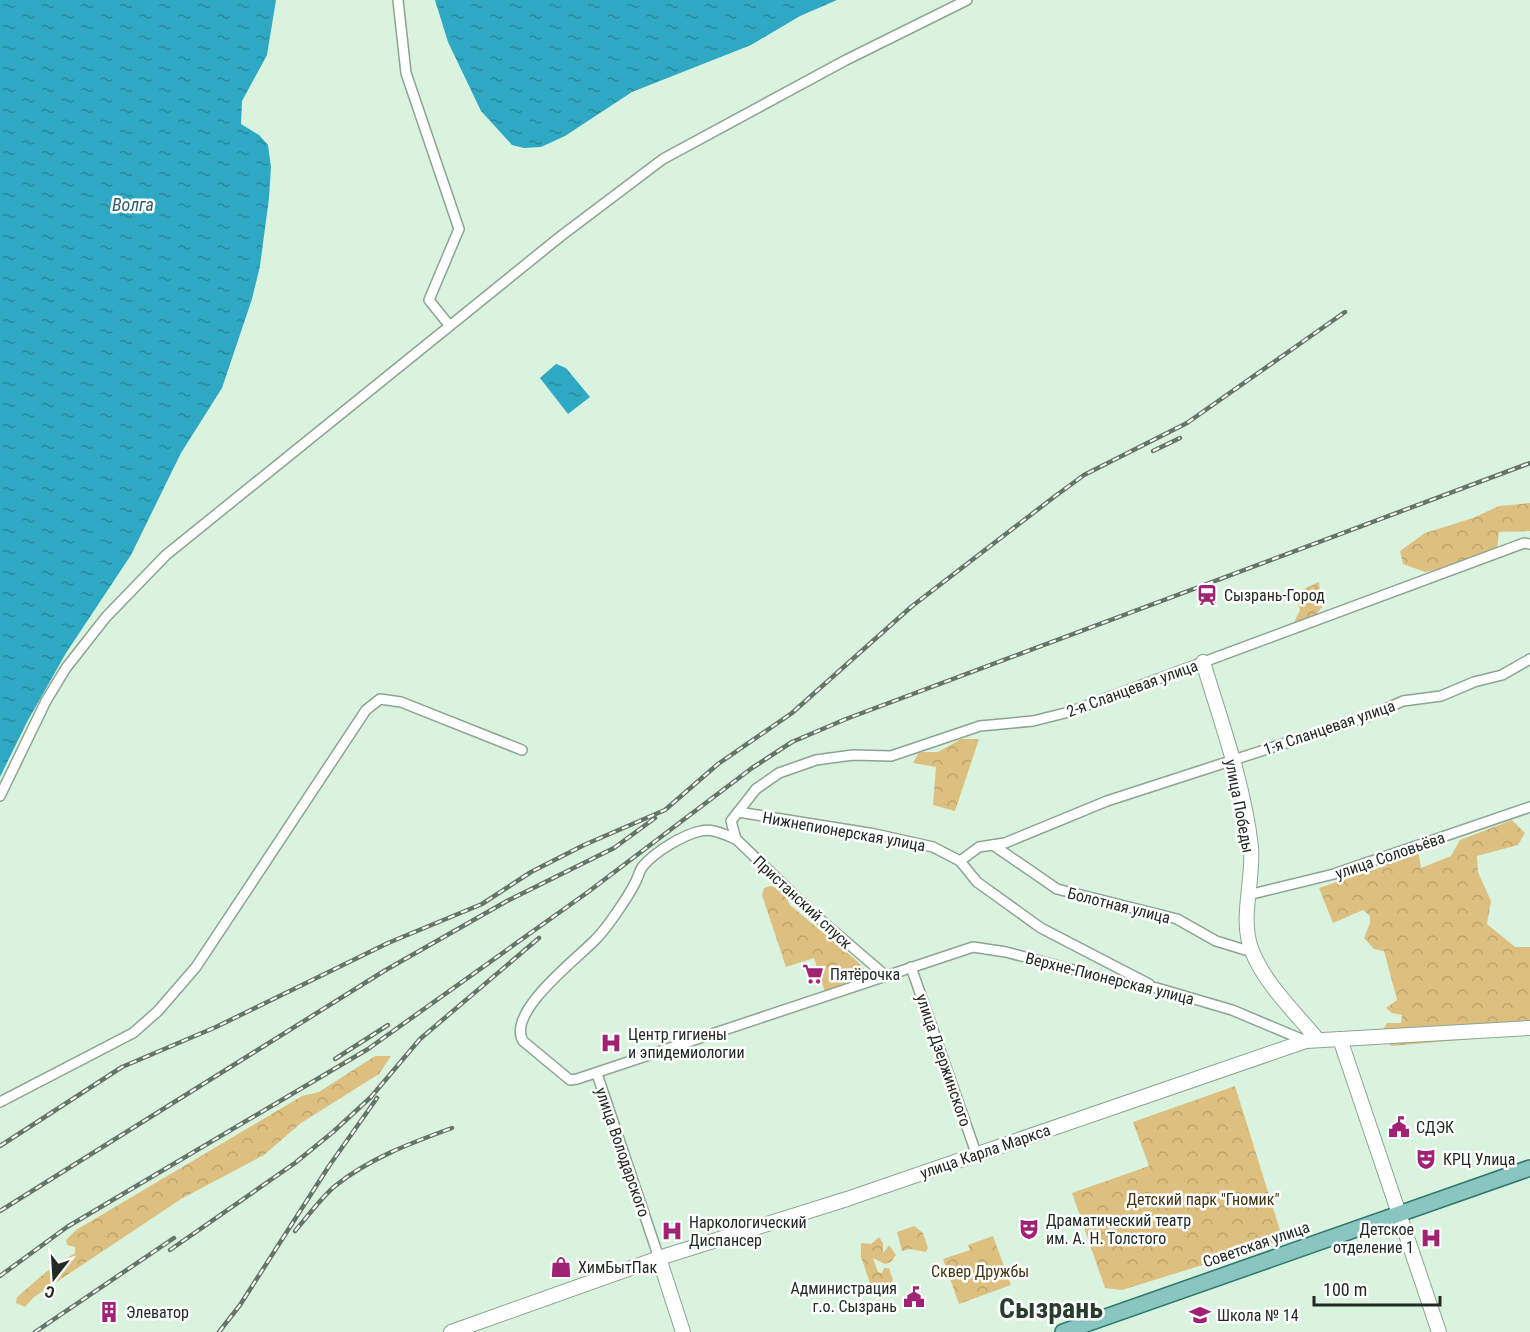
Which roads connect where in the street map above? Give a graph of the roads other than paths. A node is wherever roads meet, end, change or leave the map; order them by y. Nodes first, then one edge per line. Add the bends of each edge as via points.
1 (398, 0) edge
2 (966, 0) edge
3 (449, 325) junction
4 (1530, 544) edge
5 (1530, 659) edge
6 (1203, 662) junction
7 (522, 750) dead end
8 (1232, 759) junction
9 (0, 796) edge
10 (1530, 807) edge
11 (738, 812) junction
12 (736, 839) junction
13 (993, 845) junction
14 (960, 861) junction
15 (1248, 895) junction
16 (1252, 952) junction
17 (911, 967) junction
18 (886, 976) junction
19 (1157, 988) junction
20 (1530, 1028) edge
21 (1340, 1039) junction
22 (1312, 1040) junction
23 (597, 1074) junction
24 (0, 1102) edge
25 (976, 1153) junction
26 (1530, 1168) edge
27 (1399, 1214) junction
28 (658, 1258) junction
29 (451, 1332) edge
30 (683, 1332) edge
31 (1063, 1332) edge
32 (1439, 1332) edge

1 - 3 street via 406,73 459,229 429,300
2 - 3 street via 663,159
3 - 9 street via 166,555 142,579 66,668
4 - 6 street, 2-я Сланцевая улица
5 - 8 street, 1-я Сланцевая улица via 1502,675 1441,696 1403,701 1369,716
6 - 8 street, улица Победы
6 - 11 street, 2-я Сланцевая улица via 1069,712 1033,721 980,726 891,756 853,755 816,760 779,773 756,789
7 - 24 street via 401,702 380,699 366,710 196,967 158,1011 133,1033
8 - 13 street, 1-я Сланцевая улица
8 - 15 street, улица Победы via 1251,849
10 - 15 street, улица Соловьёва via 1334,874
11 - 12 street via 731,821
11 - 14 street, Нижнепионерская улица via 875,834 933,847
12 - 18 street, Пристанский спуск
12 - 23 street, Верхне-Пионерская улица via 701,831 681,839 642,867 635,884 596,938 549,982 520,1024 523,1041 570,1080
13 - 14 street, 1-я Сланцевая улица via 979,847
13 - 16 street, Болотная улица via 1057,889 1177,920 1216,941
14 - 19 street via 977,882 1041,928
15 - 16 street, улица Победы via 1247,936
16 - 22 street, улица Победы
17 - 18 street, Верхне-Пионерская улица
17 - 19 street, Верхне-Пионерская улица via 973,947
17 - 25 street, улица Дзержинского
18 - 23 street, Верхне-Пионерская улица
19 - 22 street, Верхне-Пионерская улица
20 - 21 street, улица Карла Маркса
21 - 22 street, улица Карла Маркса
21 - 27 street
22 - 25 street, улица Карла Маркса
23 - 28 street, улица Володарского
25 - 28 street, улица Карла Маркса
26 - 27 main road, Советская улица
27 - 31 main road, Советская улица
27 - 32 street
28 - 29 street, улица Карла Маркса
28 - 30 street, улица Володарского

